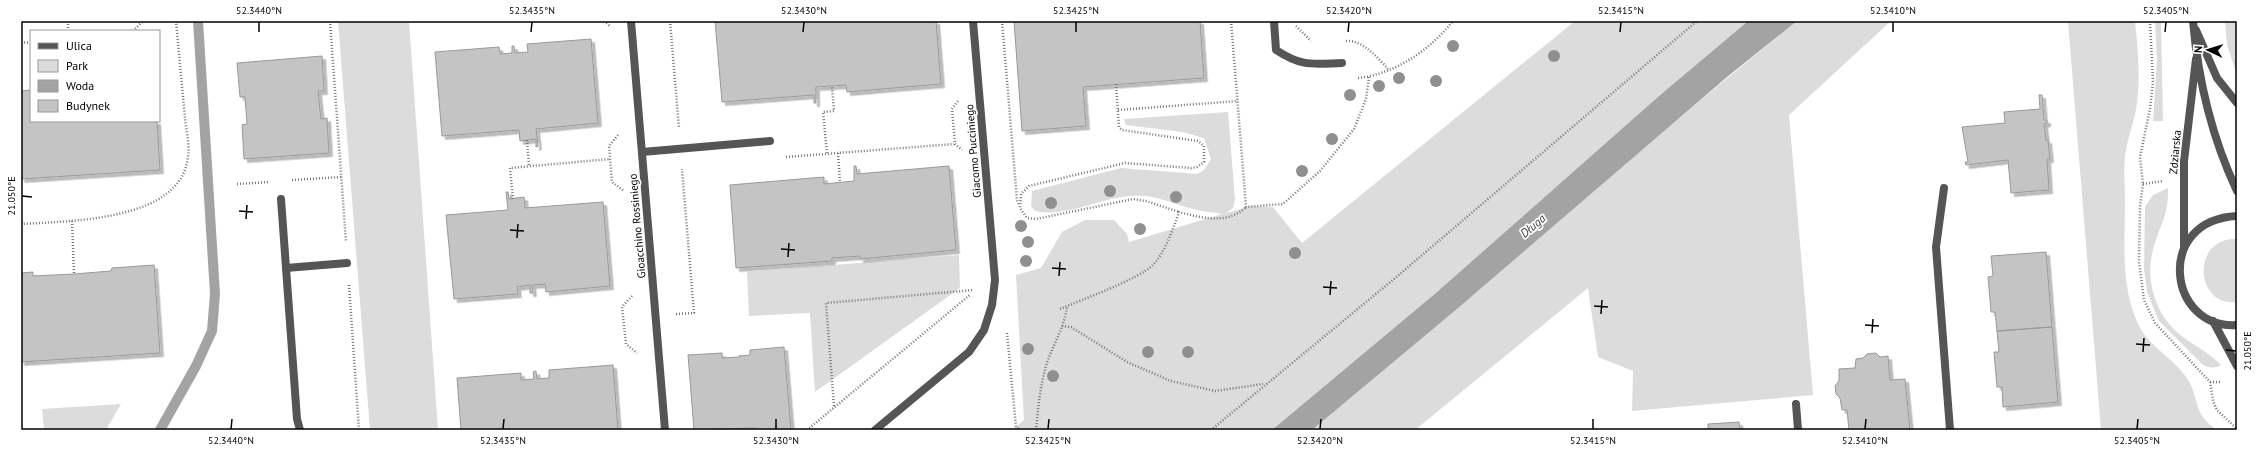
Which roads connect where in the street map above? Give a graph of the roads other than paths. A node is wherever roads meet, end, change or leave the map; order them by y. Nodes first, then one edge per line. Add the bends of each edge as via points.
1 (631, 21) edge
2 (973, 21) edge
3 (1274, 21) edge
4 (2193, 22) edge
5 (2196, 59) junction
6 (1342, 63) road end
7 (2237, 104) edge
8 (770, 141) dead end
9 (642, 152) junction
10 (1944, 188) dead end
11 (2237, 191) edge
12 (281, 199) dead end
13 (2237, 216) edge
14 (2184, 247) junction
15 (347, 263) road end
16 (286, 268) junction
17 (2213, 321) junction
18 (2237, 325) edge
19 (2237, 366) edge
20 (1796, 404) dead end
21 (300, 430) edge
22 (665, 430) edge
23 (875, 430) edge
24 (1798, 430) edge
25 (1950, 430) edge

1 - 9 street, Gioacchino Rossiniego
2 - 23 street, Giacomo Pucciniego via 995,280 992,305 984,330 969,352
3 - 6 street via 1276,50 1293,61 1310,64
4 - 5 street, Zdziarska
4 - 7 street via 2217,78
5 - 11 street, Zdziarska via 2221,155
5 - 14 street, Zdziarska via 2184,161
8 - 9 street
9 - 22 street, Gioacchino Rossiniego
10 - 25 street via 1936,247
12 - 16 street
13 - 14 street via 2222,216 2206,223 2193,233
14 - 17 street via 2179,264 2180,282 2184,293 2198,312
15 - 16 street
16 - 21 street via 297,419
17 - 18 street
17 - 19 street
20 - 24 street

